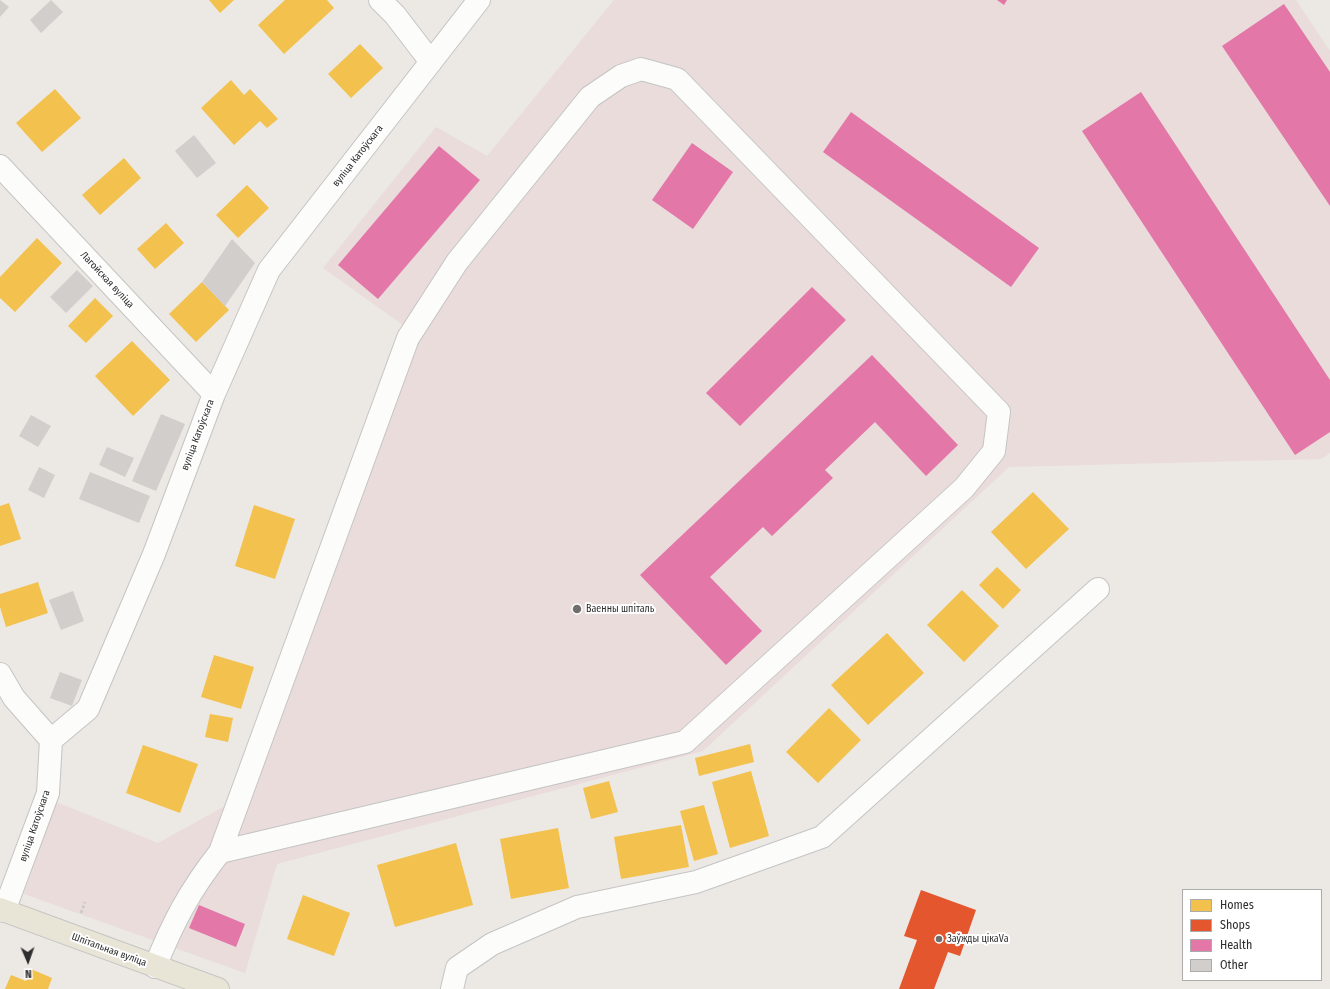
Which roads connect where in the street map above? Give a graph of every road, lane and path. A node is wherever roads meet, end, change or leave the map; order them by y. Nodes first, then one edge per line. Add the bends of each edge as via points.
1 (380, 0) edge
2 (479, 0) edge
3 (431, 62) junction
4 (0, 166) edge
5 (214, 394) junction
6 (1098, 589) dead end
7 (0, 674) edge
8 (51, 740) junction
9 (220, 852) junction
10 (2, 910) edge
11 (155, 967) junction
12 (218, 989) edge
13 (452, 989) edge

1 - 3 street via 395,15
2 - 3 street, вуліца Катоўскага
3 - 5 street, вуліца Катоўскага via 269,270
4 - 5 street, Лагойская вуліца
5 - 8 street, вуліца Катоўскага via 154,554 88,709
6 - 13 street via 822,837 696,882 577,907 492,944 457,968
7 - 8 street via 14,698
8 - 10 street, вуліца Катоўскага via 48,793
9 - 9 street via 408,338 457,262 590,97 620,76 641,69 677,79 999,412 994,451 964,488 685,742
9 - 11 street via 196,882 171,927
10 - 11 main road, Шпітальная вуліца
11 - 12 main road, Шпітальная вуліца

